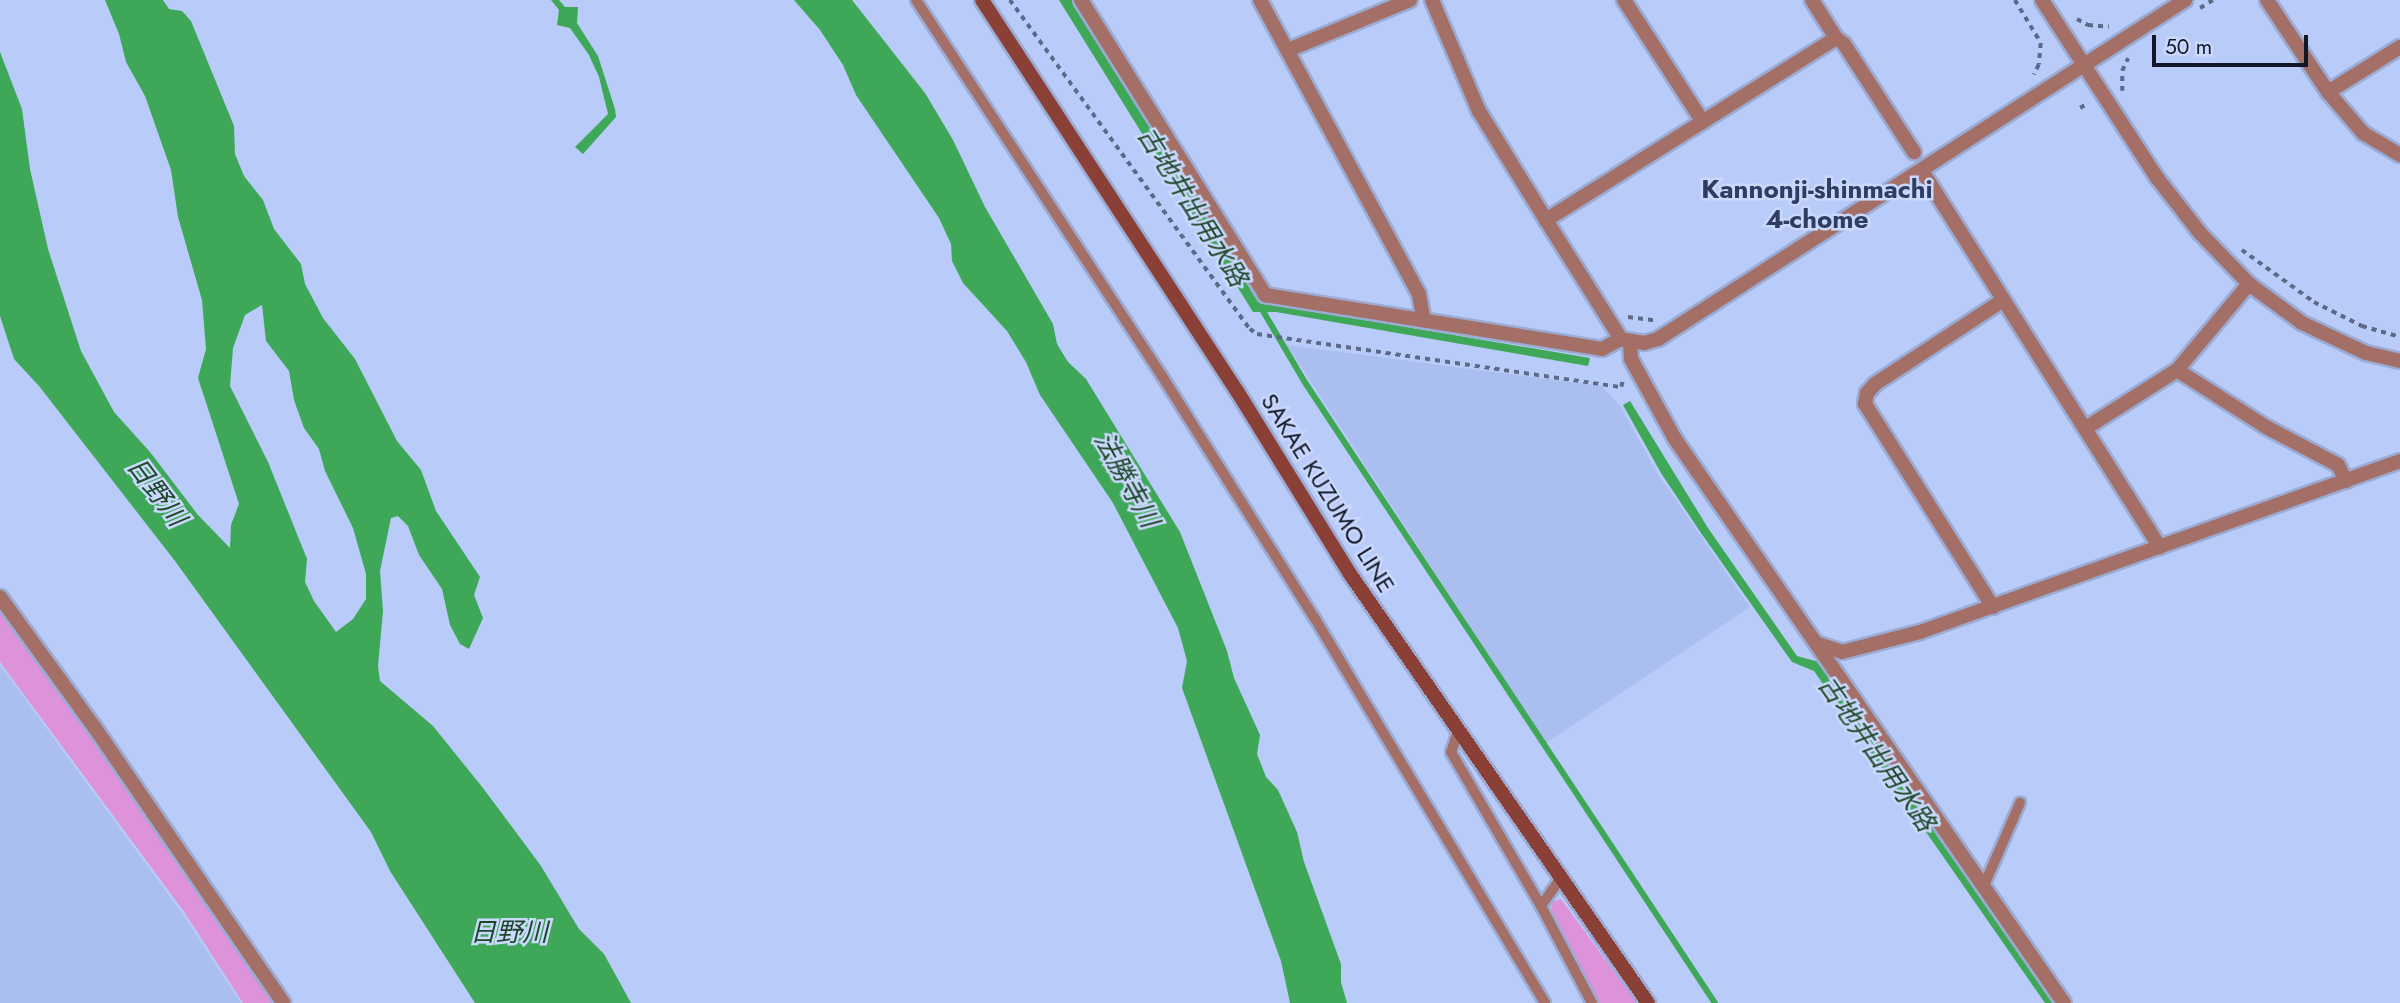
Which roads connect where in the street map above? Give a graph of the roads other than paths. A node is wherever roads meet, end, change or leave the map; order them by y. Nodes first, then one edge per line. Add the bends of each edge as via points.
1 (916, 0) edge
2 (982, 0) edge
3 (1081, 0) edge
4 (1260, 0) edge
5 (1410, 0) edge
6 (1432, 0) edge
7 (1624, 0) edge
8 (1812, 0) edge
9 (2042, 0) edge
10 (2185, 0) edge
11 (2267, 0) edge
12 (1836, 38) junction
13 (2400, 47) edge
14 (1287, 50) junction
15 (2084, 66) junction
16 (2328, 92) junction
17 (1703, 122) junction
18 (1914, 152) dead end
19 (2400, 155) edge
20 (1922, 171) junction
21 (1546, 220) junction
22 (2249, 284) junction
23 (2002, 301) junction
24 (1424, 321) junction
25 (1625, 341) junction
26 (2400, 361) edge
27 (2177, 370) junction
28 (2086, 428) junction
29 (2400, 461) edge
30 (2346, 481) junction
31 (2160, 547) junction
32 (0, 597) edge
33 (1993, 607) junction
34 (1818, 644) junction
35 (1458, 731) junction
36 (2020, 803) dead end
37 (1560, 879) junction
38 (1983, 888) junction
39 (1541, 906) junction
40 (283, 1003) edge
41 (1545, 1003) edge
42 (1592, 1003) edge
43 (1648, 1003) edge
44 (2064, 1003) edge

1 - 41 lane via 1163,376 1314,617
2 - 35 main road, SAKAE KUZUMO LINE via 1237,390 1350,574
3 - 24 street via 1265,296
4 - 14 street
5 - 14 street
6 - 21 street via 1479,111
7 - 17 street
8 - 12 street
9 - 15 street
10 - 15 street
11 - 16 street
12 - 17 street
12 - 18 street
13 - 16 street
14 - 24 street via 1419,294
15 - 20 street
15 - 22 street via 2158,179 2200,233
16 - 19 street via 2363,133
17 - 21 street
20 - 23 street
20 - 25 street via 1658,339
21 - 25 street
22 - 26 street via 2302,323 2365,353
22 - 27 street
23 - 28 street
23 - 33 street via 1874,384 1865,404
24 - 25 street via 1602,349
25 - 34 street via 1675,439
27 - 28 street
27 - 30 street via 2266,427 2338,464
28 - 31 street
29 - 30 street
30 - 31 street
31 - 33 street
32 - 40 street
33 - 34 street via 1842,652
34 - 38 street
35 - 37 main road, SAKAE KUZUMO LINE
35 - 39 lane via 1451,752
36 - 38 lane
37 - 39 lane
37 - 43 main road, SAKAE KUZUMO LINE
38 - 44 street
39 - 42 lane

